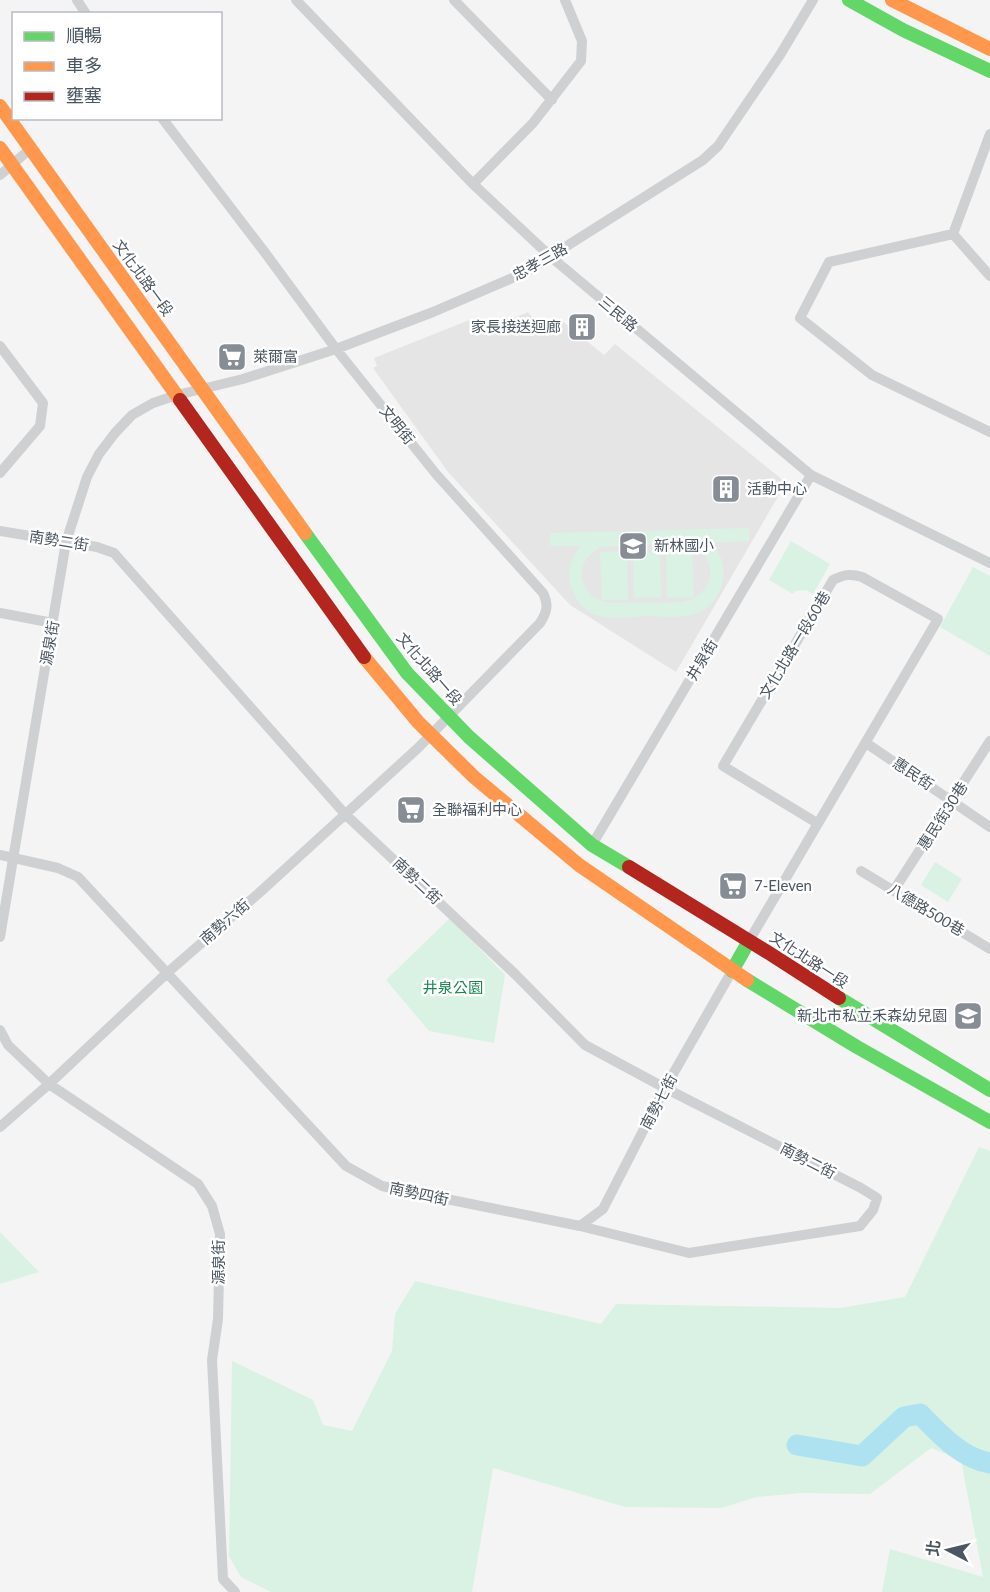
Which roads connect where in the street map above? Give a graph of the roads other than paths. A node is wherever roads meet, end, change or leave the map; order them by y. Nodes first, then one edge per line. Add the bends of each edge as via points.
1 (296, 0) edge
2 (454, 0) edge
3 (565, 0) edge
4 (813, 0) edge
5 (849, 0) edge
6 (892, 0) edge
7 (990, 49) edge
8 (990, 71) edge
9 (552, 100) junction
10 (0, 106) edge
11 (164, 120) edge
12 (990, 134) edge
13 (0, 148) edge
14 (30, 149) junction
15 (11, 164) junction
16 (0, 175) edge
17 (473, 184) junction
18 (953, 234) junction
19 (551, 257) junction
20 (990, 276) edge
21 (0, 346) edge
22 (336, 349) junction
23 (203, 389) junction
24 (177, 395) junction
25 (990, 432) edge
26 (0, 473) edge
27 (811, 475) junction
28 (0, 531) edge
29 (66, 542) junction
30 (990, 563) edge
31 (0, 613) edge
32 (53, 623) junction
33 (449, 717) junction
34 (431, 735) junction
35 (990, 741) edge
36 (866, 743) junction
37 (953, 801) junction
38 (345, 813) junction
39 (817, 823) junction
40 (990, 827) edge
41 (592, 845) junction
42 (0, 855) edge
43 (14, 858) junction
44 (861, 871) dead end
45 (894, 890) junction
46 (0, 937) edge
47 (749, 941) junction
48 (990, 949) edge
49 (732, 971) junction
50 (167, 973) junction
51 (0, 1029) edge
52 (49, 1084) junction
53 (665, 1088) junction
54 (990, 1090) edge
55 (990, 1122) edge
56 (0, 1127) edge
57 (877, 1198) joint
58 (580, 1226) junction
59 (235, 1592) edge

1 - 17 street, 三民路
2 - 9 street
3 - 9 street via 582,41 581,61
4 - 19 street, 忠孝三路 via 718,146 703,160
5 - 8 street
6 - 7 street
9 - 17 street
10 - 14 street, 文化北路一段
11 - 22 street, 文明街
12 - 18 street
13 - 15 street
14 - 15 street
14 - 23 street, 文化北路一段
15 - 16 street
15 - 24 street
17 - 19 street, 三民路
18 - 20 street
18 - 25 street via 829,262 800,318 872,375
19 - 22 street, 忠孝三路 via 524,273 433,312
19 - 27 street, 三民路
21 - 26 street via 43,403 40,426
22 - 23 street, 忠孝三路
22 - 33 street, 文明街 via 436,474 547,602 540,623
23 - 24 street, 忠孝三路
23 - 33 street, 文化北路一段 via 381,639
24 - 29 street, 源泉街 via 132,415 99,454 87,477
24 - 34 street via 358,649
27 - 30 street, 三民路
27 - 41 street, 井泉街
28 - 29 street, 南勢二街
29 - 32 street, 源泉街
29 - 38 street, 南勢二街 via 114,553
31 - 32 street
32 - 43 street, 源泉街
33 - 34 street, 南勢六街
33 - 41 street, 文化北路一段 via 497,764
34 - 38 street, 南勢六街
34 - 49 street via 474,777 579,865
35 - 37 street, 惠民街30巷
36 - 37 street, 惠民街
36 - 39 street, 文化北路一段60巷
36 - 39 street, 文化北路一段60巷 via 938,619 862,577 843,575 833,580 723,766
37 - 40 street, 惠民街
37 - 45 street, 惠民街30巷
38 - 50 street, 南勢六街
38 - 53 street, 南勢二街 via 585,1045
39 - 47 street, 文化北路一段60巷
41 - 47 street, 文化北路一段
42 - 43 street, 南勢四街
43 - 46 street, 源泉街
43 - 50 street, 南勢四街 via 78,877
44 - 45 street, 八德路500巷
45 - 48 street, 八德路500巷
47 - 49 street
47 - 54 street, 文化北路一段
49 - 53 street, 南勢七街
49 - 55 street
50 - 52 street, 南勢六街
50 - 58 street, 南勢四街 via 346,1166 382,1186
51 - 52 street, 源泉街 via 8,1045
52 - 56 street, 南勢六街
52 - 59 street, 源泉街 via 198,1184 212,1206 220,1234 218,1319 212,1360 223,1579
53 - 57 street, 南勢二街
53 - 58 street, 南勢七街 via 603,1209
57 - 58 street, 南勢四街 via 860,1226 689,1253

